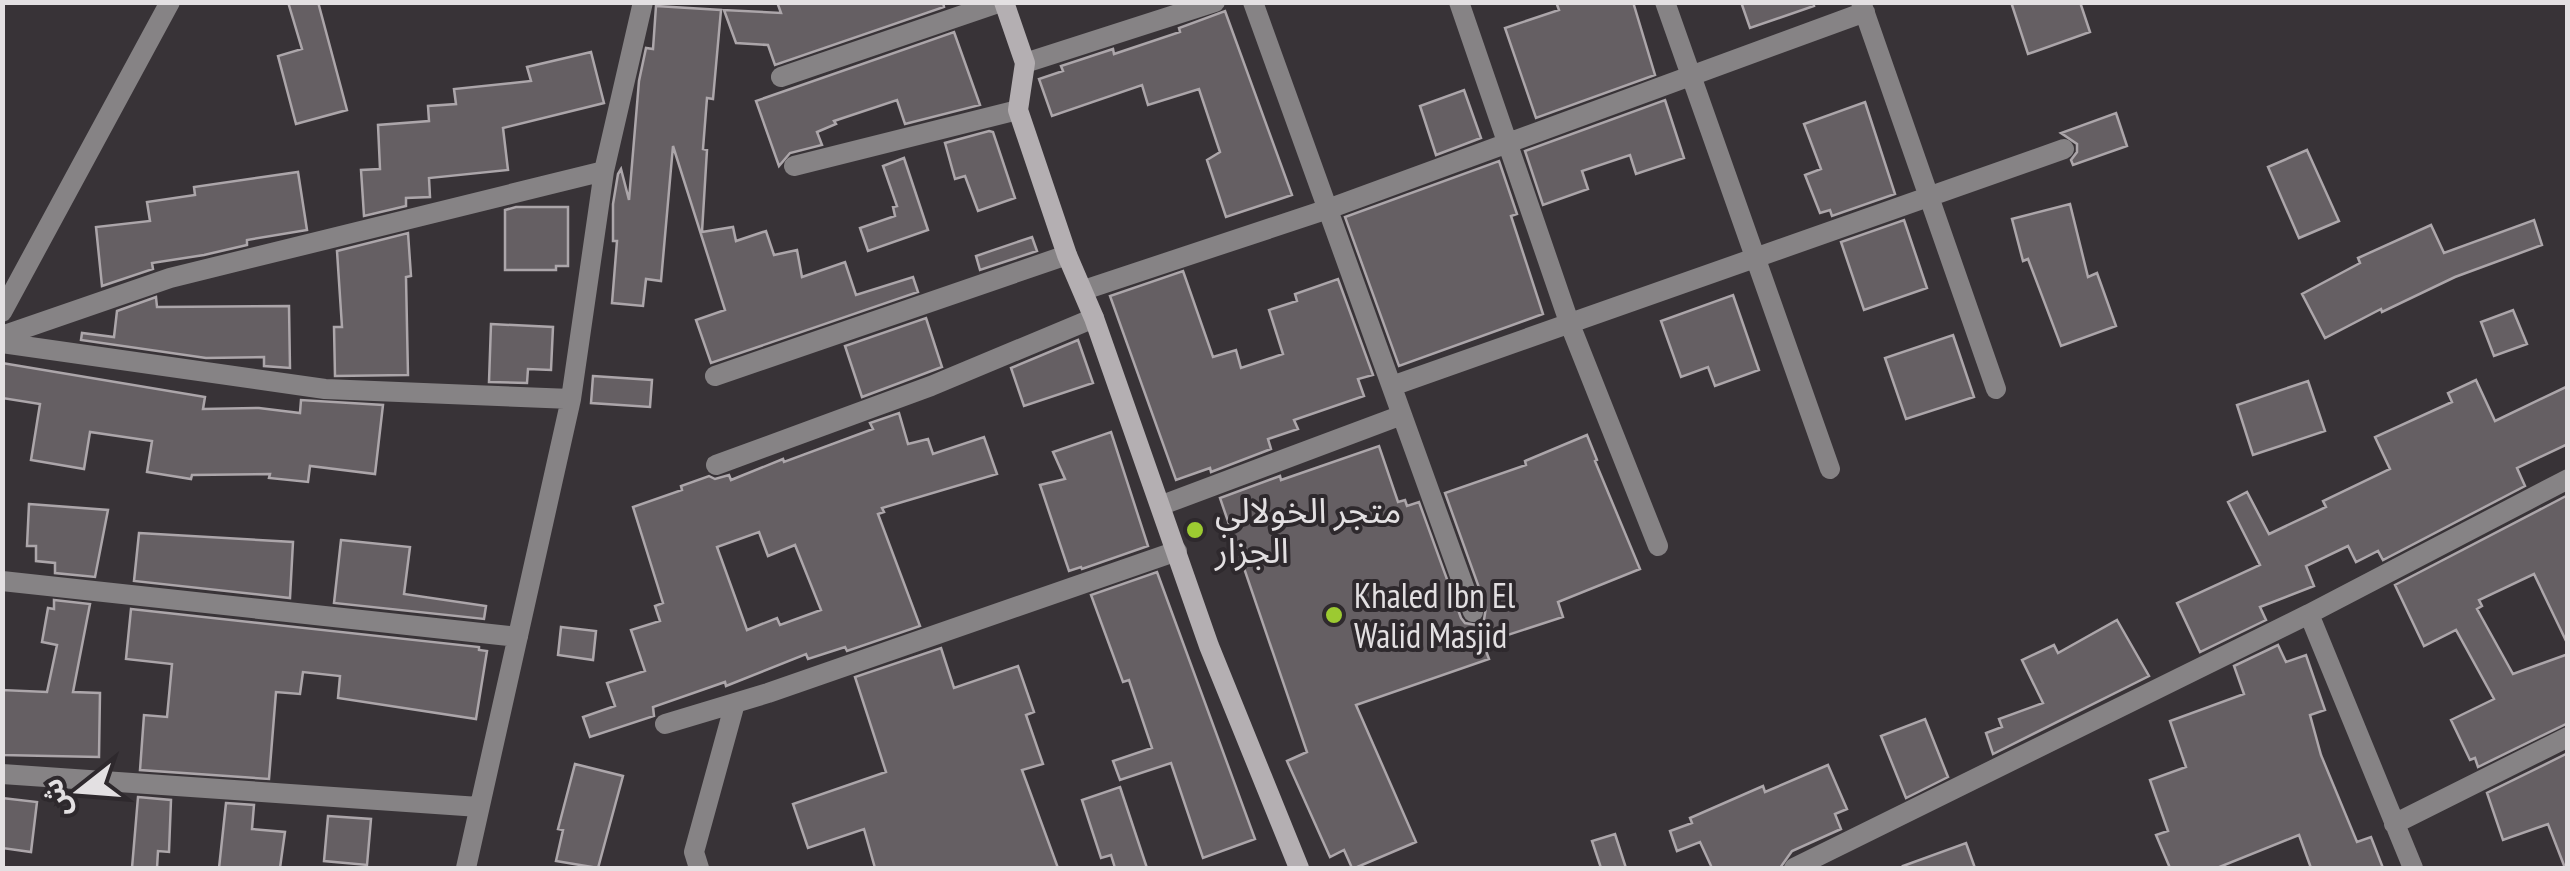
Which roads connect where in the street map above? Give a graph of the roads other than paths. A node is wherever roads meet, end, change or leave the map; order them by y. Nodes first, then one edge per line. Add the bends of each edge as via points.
1 (170, 2) edge
2 (642, 2) edge
3 (1002, 2) edge
4 (1215, 2) edge
5 (1252, 2) edge
6 (1459, 2) edge
7 (1665, 2) edge
8 (1863, 7) edge
9 (1025, 63) junction
10 (1691, 76) junction
11 (781, 78) dead end
12 (1018, 110) junction
13 (1507, 143) junction
14 (2064, 149) dead end
15 (794, 166) dead end
16 (604, 170) junction
17 (1929, 196) junction
18 (1328, 209) junction
19 (1067, 255) junction
20 (1755, 257) junction
21 (1084, 290) junction
22 (2, 312) edge
23 (1094, 318) junction
24 (1568, 322) junction
25 (2, 340) edge
26 (715, 376) dead end
27 (1392, 386) junction
28 (1996, 389) dead end
29 (571, 399) junction
30 (1402, 414) junction
31 (716, 466) dead end
32 (1830, 469) dead end
33 (2568, 479) edge
34 (1162, 505) junction
35 (1658, 546) dead end
36 (1177, 550) junction
37 (2, 581) edge
38 (1473, 612) dead end
39 (2309, 614) junction
40 (518, 637) junction
41 (735, 703) junction
42 (665, 724) dead end
43 (2568, 737) edge
44 (2, 774) edge
45 (480, 807) junction
46 (2394, 824) junction
47 (466, 868) edge
48 (700, 868) edge
49 (1299, 868) edge
50 (1794, 868) edge
51 (2413, 868) edge

1 - 22 street
2 - 16 street
3 - 9 street
3 - 11 street
4 - 9 street
5 - 18 street
6 - 13 street
7 - 10 street
8 - 10 street
8 - 17 street
9 - 12 street
10 - 13 street
10 - 20 street
12 - 15 street
12 - 19 street
13 - 18 street
13 - 24 street
14 - 17 street
16 - 25 street via 170,278
16 - 29 street
17 - 20 street
17 - 28 street
18 - 21 street
18 - 27 street
19 - 21 street
19 - 26 street
20 - 24 street
20 - 32 street
21 - 23 street
23 - 31 street
23 - 34 street
24 - 27 street
24 - 35 street
25 - 29 street via 324,389
27 - 30 street
29 - 40 street
30 - 34 street
30 - 38 street
33 - 39 street
34 - 36 street
36 - 41 street
36 - 49 street
37 - 40 street
39 - 46 street
39 - 50 street
40 - 45 street
41 - 42 street
41 - 48 street via 694,852
43 - 46 street
44 - 45 street
45 - 47 street
46 - 51 street

